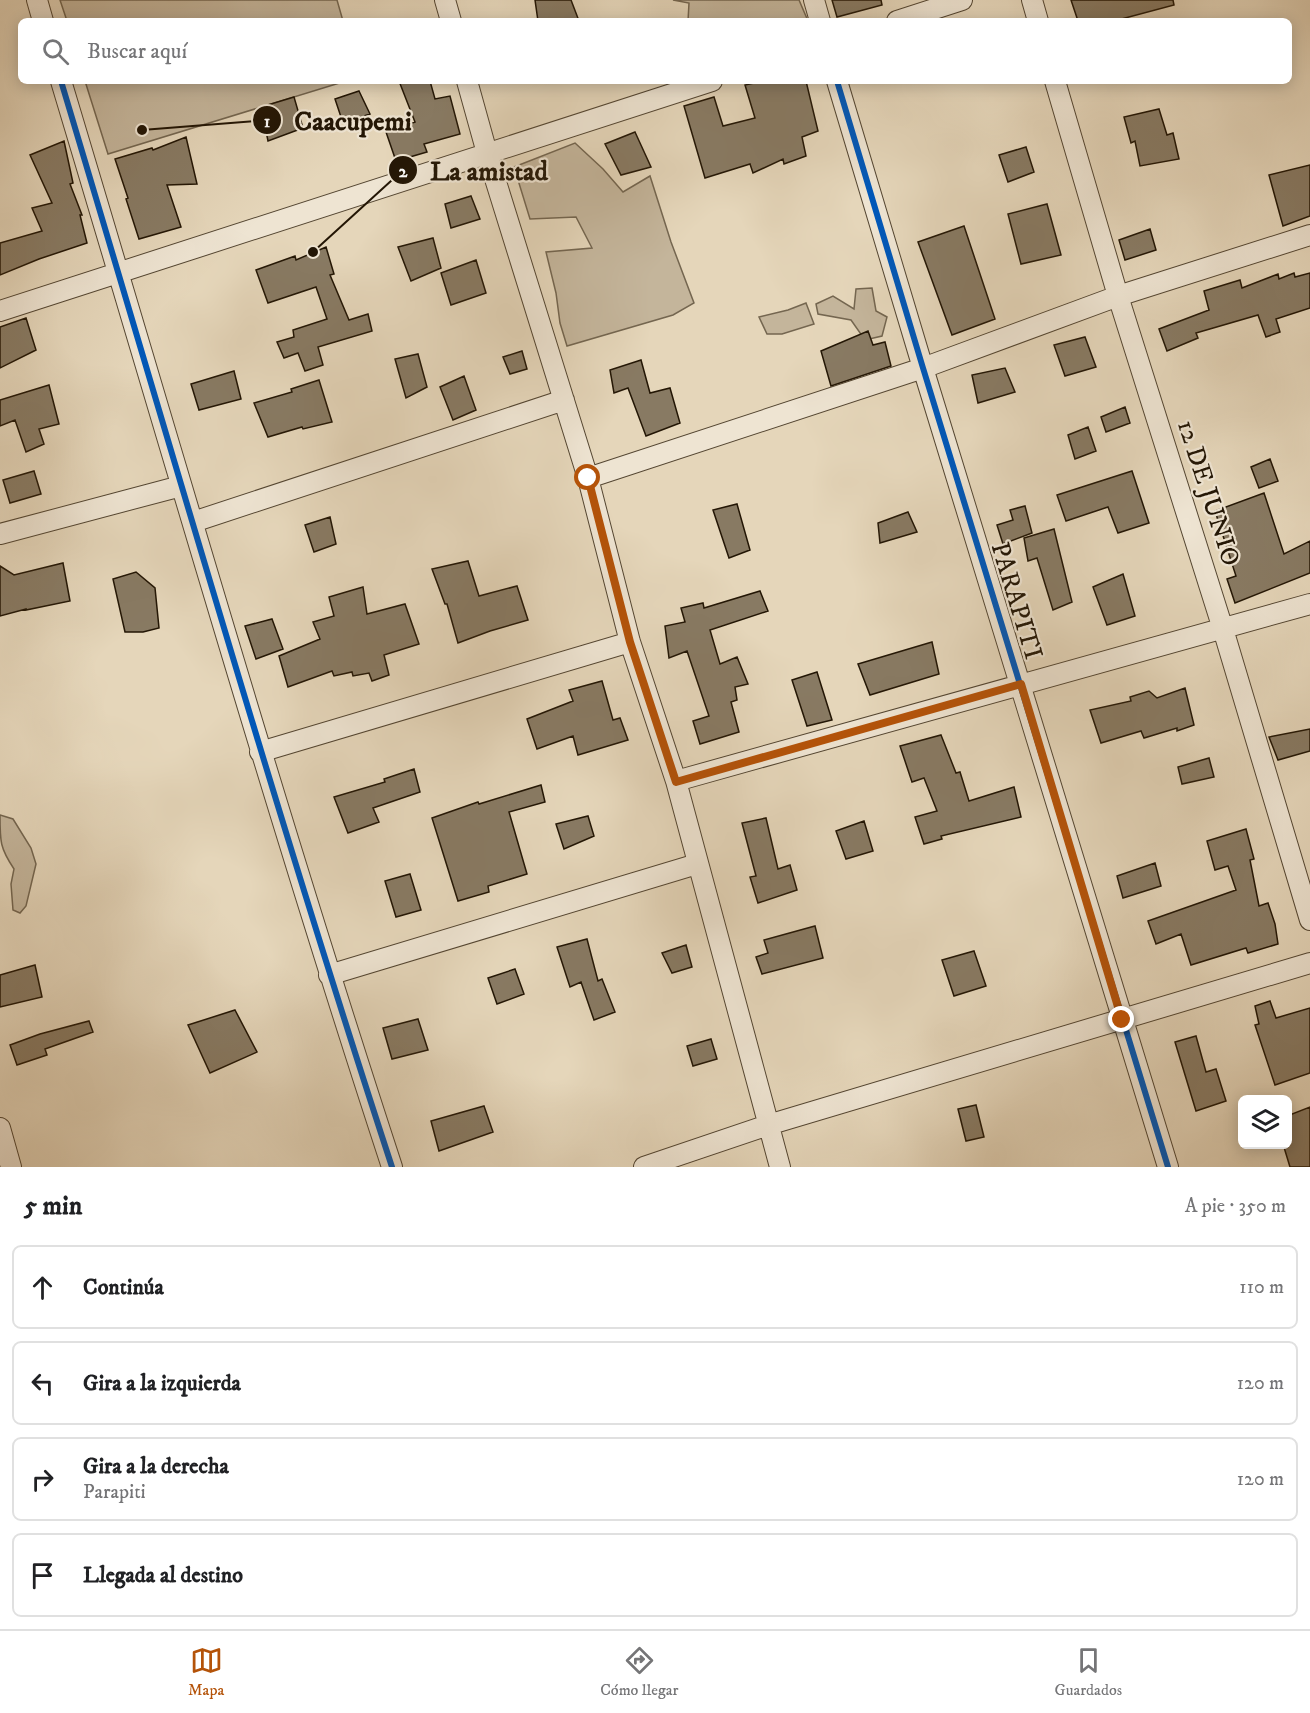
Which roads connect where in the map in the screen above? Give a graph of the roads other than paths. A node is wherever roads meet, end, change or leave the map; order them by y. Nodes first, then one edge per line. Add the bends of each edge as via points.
1 (37, 0) edge
2 (445, 0) edge
3 (814, 0) edge
4 (962, 0) edge
5 (1032, 0) edge
6 (42, 18) edge
7 (450, 18) edge
8 (819, 18) edge
9 (906, 18) edge
10 (1037, 18) edge
11 (62, 84) edge
12 (468, 84) edge
13 (703, 84) edge
14 (838, 84) edge
15 (1056, 84) edge
16 (488, 153) junction
17 (1310, 235) edge
18 (118, 273) junction
19 (1118, 296) junction
20 (0, 311) edge
21 (923, 368) junction
22 (564, 400) junction
23 (588, 478) junction
24 (181, 486) junction
25 (193, 522) junction
26 (0, 534) edge
27 (1310, 604) edge
28 (1223, 629) junction
29 (630, 642) junction
30 (1021, 684) junction
31 (260, 752) junction
32 (676, 782) junction
33 (697, 864) junction
34 (1310, 920) edge
35 (1310, 963) edge
36 (329, 975) junction
37 (1122, 1020) junction
38 (768, 1125) junction
39 (0, 1128) edge
40 (11, 1167) edge
41 (392, 1167) edge
42 (644, 1167) edge
43 (780, 1167) edge
44 (1168, 1167) edge

1 - 6 street
2 - 7 street
3 - 8 street
4 - 9 street
5 - 10 street
11 - 18 street
12 - 16 street
13 - 16 street
14 - 21 street, PARAPITI
15 - 19 street, 12 DE JUNIO
16 - 18 street
16 - 22 street
17 - 19 street
18 - 20 street
18 - 24 street
19 - 21 street
19 - 28 street, 12 DE JUNIO
21 - 23 street
21 - 30 street, PARAPITI
22 - 23 street
22 - 25 street
23 - 29 street
24 - 25 street
24 - 26 street
25 - 31 street
27 - 28 street
28 - 30 street
28 - 34 street, 12 DE JUNIO
29 - 31 street
29 - 32 street
30 - 32 street
30 - 37 street, PARAPITI
31 - 36 street
32 - 33 street
33 - 36 street
33 - 38 street
35 - 37 street
36 - 41 street
37 - 38 street
37 - 44 street, PARAPITI
38 - 42 street
38 - 43 street
39 - 40 street

